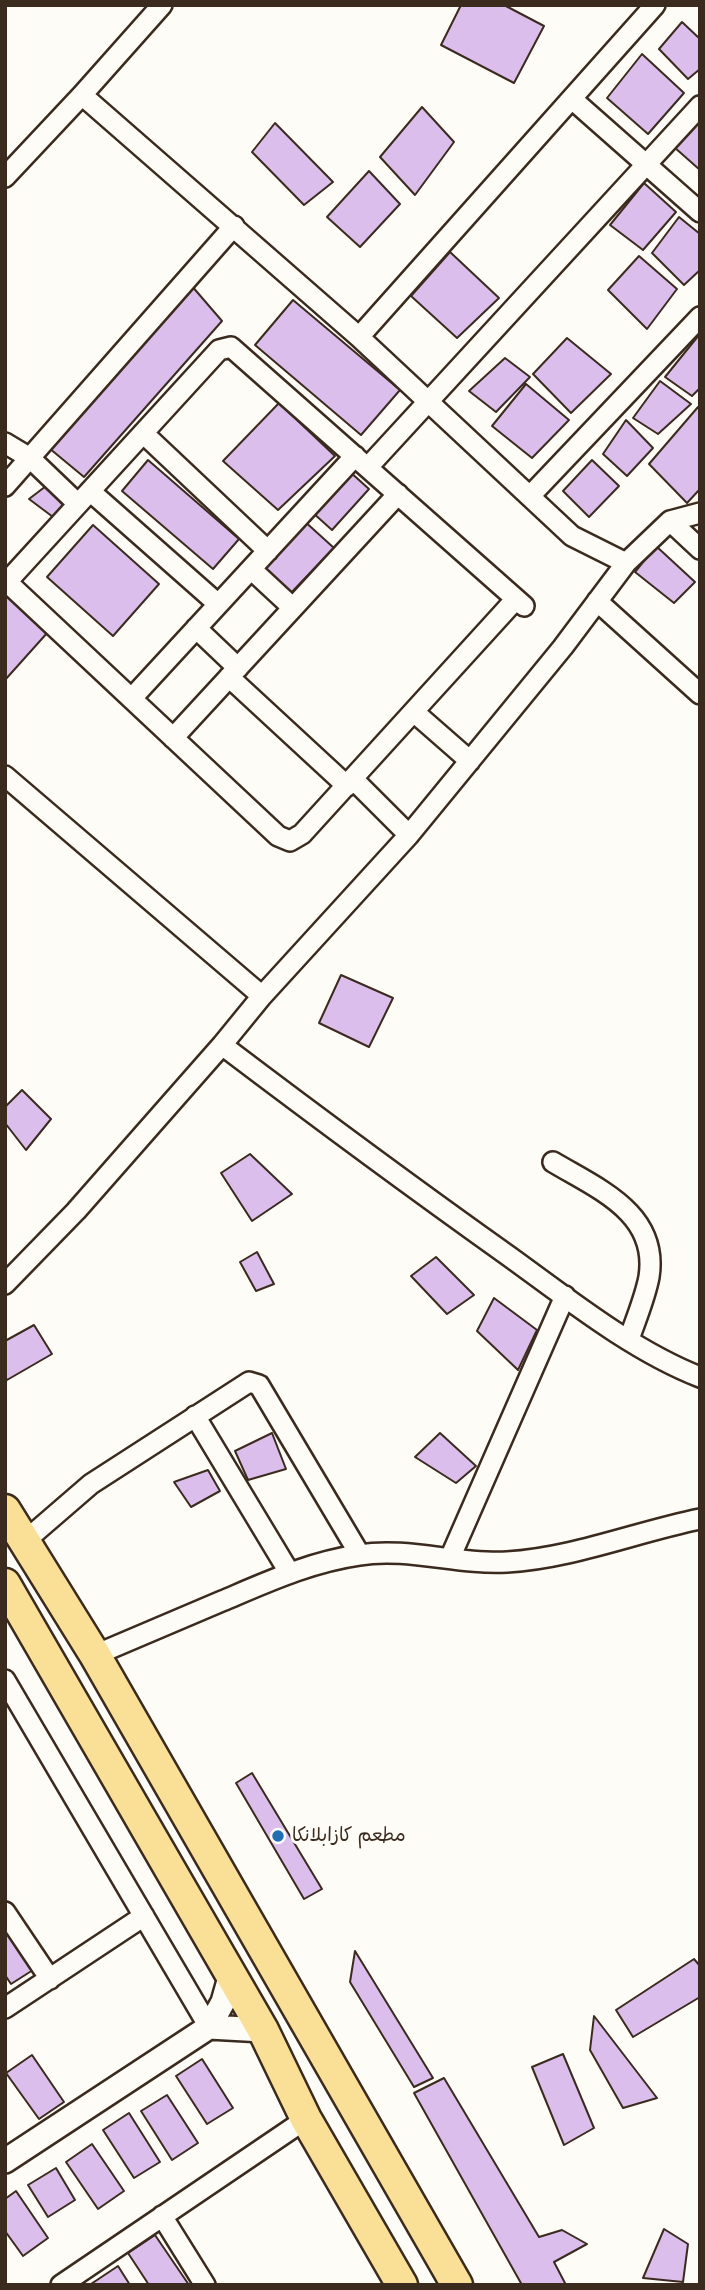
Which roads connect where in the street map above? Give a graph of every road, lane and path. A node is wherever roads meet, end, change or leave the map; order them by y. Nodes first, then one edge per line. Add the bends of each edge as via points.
1 (162, 5) edge
2 (655, 5) edge
3 (82, 95) junction
4 (572, 99) junction
5 (700, 106) edge
6 (646, 164) junction
7 (5, 177) edge
8 (700, 212) edge
9 (234, 226) junction
10 (700, 317) edge
11 (359, 337) junction
12 (428, 402) junction
13 (144, 433) junction
14 (5, 443) edge
15 (30, 458) junction
16 (362, 462) junction
17 (5, 486) edge
18 (398, 494) junction
19 (530, 496) junction
20 (84, 498) junction
21 (700, 513) edge
22 (670, 521) junction
23 (700, 549) edge
24 (268, 551) junction
25 (626, 563) junction
26 (251, 569) junction
27 (6, 583) edge
28 (597, 601) junction
29 (218, 604) junction
30 (293, 608) junction
31 (196, 628) junction
32 (233, 672) junction
33 (700, 694) edge
34 (132, 698) junction
35 (414, 712) junction
36 (173, 737) junction
37 (470, 761) junction
38 (5, 776) edge
39 (350, 782) junction
40 (409, 835) junction
41 (262, 996) junction
42 (222, 1045) junction
43 (553, 1162) dead end
44 (5, 1284) edge
45 (565, 1296) junction
46 (629, 1339) junction
47 (700, 1377) edge
48 (195, 1416) junction
49 (5, 1510) edge
50 (700, 1519) edge
51 (25, 1541) junction
52 (359, 1555) junction
53 (450, 1558) junction
54 (289, 1572) junction
55 (5, 1584) edge
56 (95, 1655) junction
57 (5, 1679) edge
58 (12, 1709) edge
59 (5, 1912) edge
60 (144, 1916) junction
61 (231, 1975) junction
62 (50, 1979) junction
63 (5, 2008) edge
64 (209, 2027) junction
65 (263, 2029) junction
66 (306, 2119) junction
67 (5, 2161) edge
68 (162, 2216) junction
69 (61, 2285) edge
70 (205, 2285) edge
71 (402, 2285) edge
72 (457, 2285) edge

1 - 3 street
2 - 4 street
3 - 7 street
3 - 9 street
4 - 6 street
4 - 11 street
5 - 6 street
6 - 8 street
6 - 12 street
9 - 11 street
9 - 15 street
10 - 19 street
11 - 12 street
12 - 16 street
12 - 19 street
13 - 16 street via 219,350 231,348
13 - 20 street
13 - 24 street
14 - 15 street
15 - 17 street
15 - 20 street
16 - 18 street
16 - 24 street
18 - 30 street
18 - 35 street via 520,603
19 - 25 street via 572,536
20 - 27 street
20 - 29 street
21 - 22 street
22 - 23 street
22 - 25 street
24 - 26 street
25 - 28 street
26 - 29 street
26 - 30 street
27 - 34 street
28 - 33 street
28 - 37 street
29 - 31 street
30 - 32 street
31 - 32 street
31 - 34 street
32 - 36 street
32 - 39 street
34 - 36 street
35 - 37 street
35 - 39 street
36 - 39 street via 285,841 302,834
37 - 40 street
38 - 41 street
39 - 40 street
40 - 41 street
41 - 42 street
42 - 44 street
42 - 45 street
43 - 46 street via 622,1204 638,1221 650,1255 649,1278
45 - 46 street
45 - 53 street
46 - 47 street
48 - 51 street via 91,1484
48 - 52 street via 244,1384 259,1385
48 - 54 street
49 - 51 main road
50 - 53 street via 559,1556 483,1563
51 - 56 main road
52 - 53 street
52 - 54 street
54 - 56 street
55 - 61 main road
56 - 72 main road
57 - 58 street
58 - 60 street
59 - 62 street
60 - 62 street
60 - 64 street
61 - 64 street
61 - 65 main road
62 - 63 street
64 - 65 street
64 - 67 street
65 - 66 main road
66 - 68 street
66 - 71 main road
68 - 69 street
68 - 70 street

